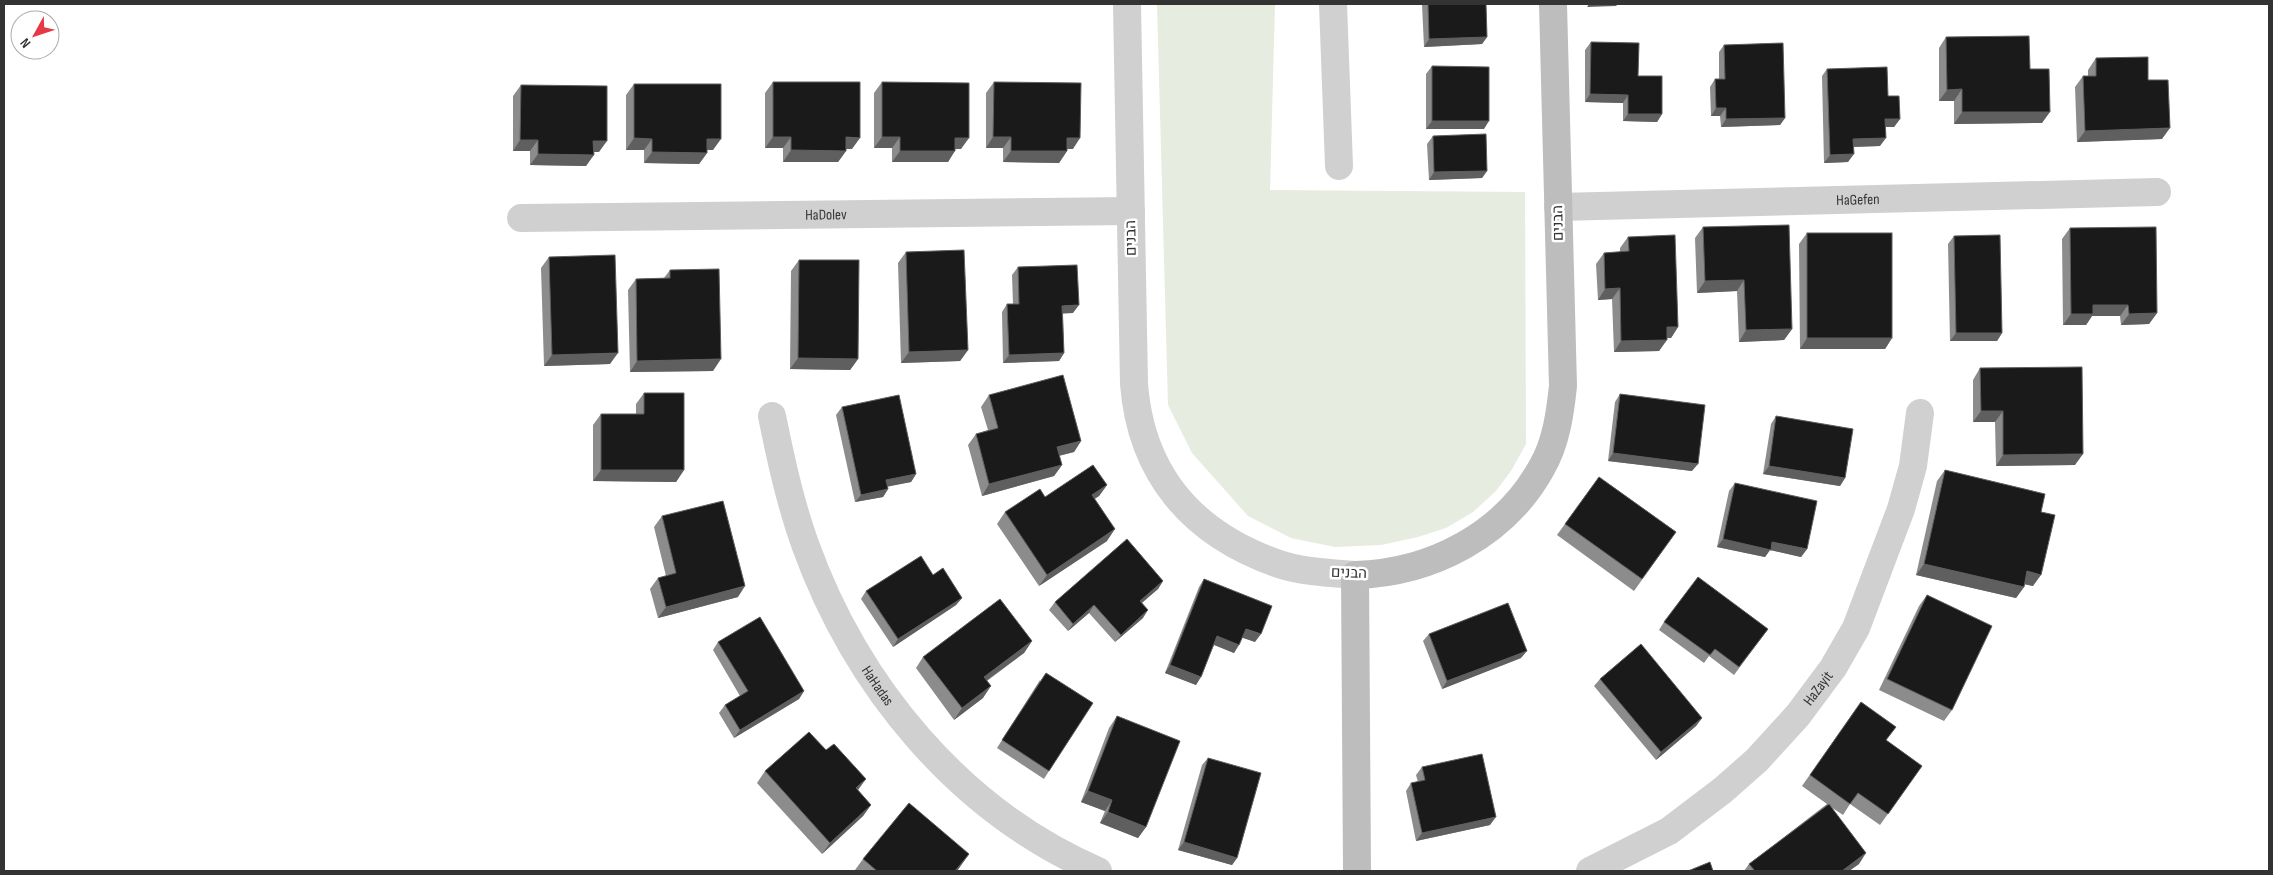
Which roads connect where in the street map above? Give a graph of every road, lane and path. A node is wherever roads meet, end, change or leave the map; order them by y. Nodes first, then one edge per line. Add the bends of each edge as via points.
1 (1127, 4) edge
2 (1333, 4) edge
3 (1553, 4) edge
4 (1339, 166) dead end
5 (2157, 192) dead end
6 (1558, 207) junction
7 (1131, 212) junction
8 (521, 218) dead end
9 (1920, 413) dead end
10 (772, 416) dead end
11 (1355, 575) junction
12 (1098, 871) edge
13 (1357, 871) edge
14 (1590, 871) edge

1 - 7 street, הבנים
2 - 4 street
3 - 6 main road, הבנים
5 - 6 street, HaGefen
6 - 11 main road, הבנים via 1563,386 1554,439 1543,466 1511,510 1487,532 1467,544 1440,558 1411,567 1384,574
7 - 8 street, HaDolev
7 - 11 street, הבנים via 1136,410 1158,473 1184,507 1214,532 1244,549 1278,563 1317,572
9 - 14 street, HaZayit via 1901,509 1856,628 1833,668 1798,715 1757,760 1723,790 1669,831
10 - 12 street, HaHadas via 785,480 806,545 829,600 887,700 930,752 1007,821 1065,857
11 - 13 main road

